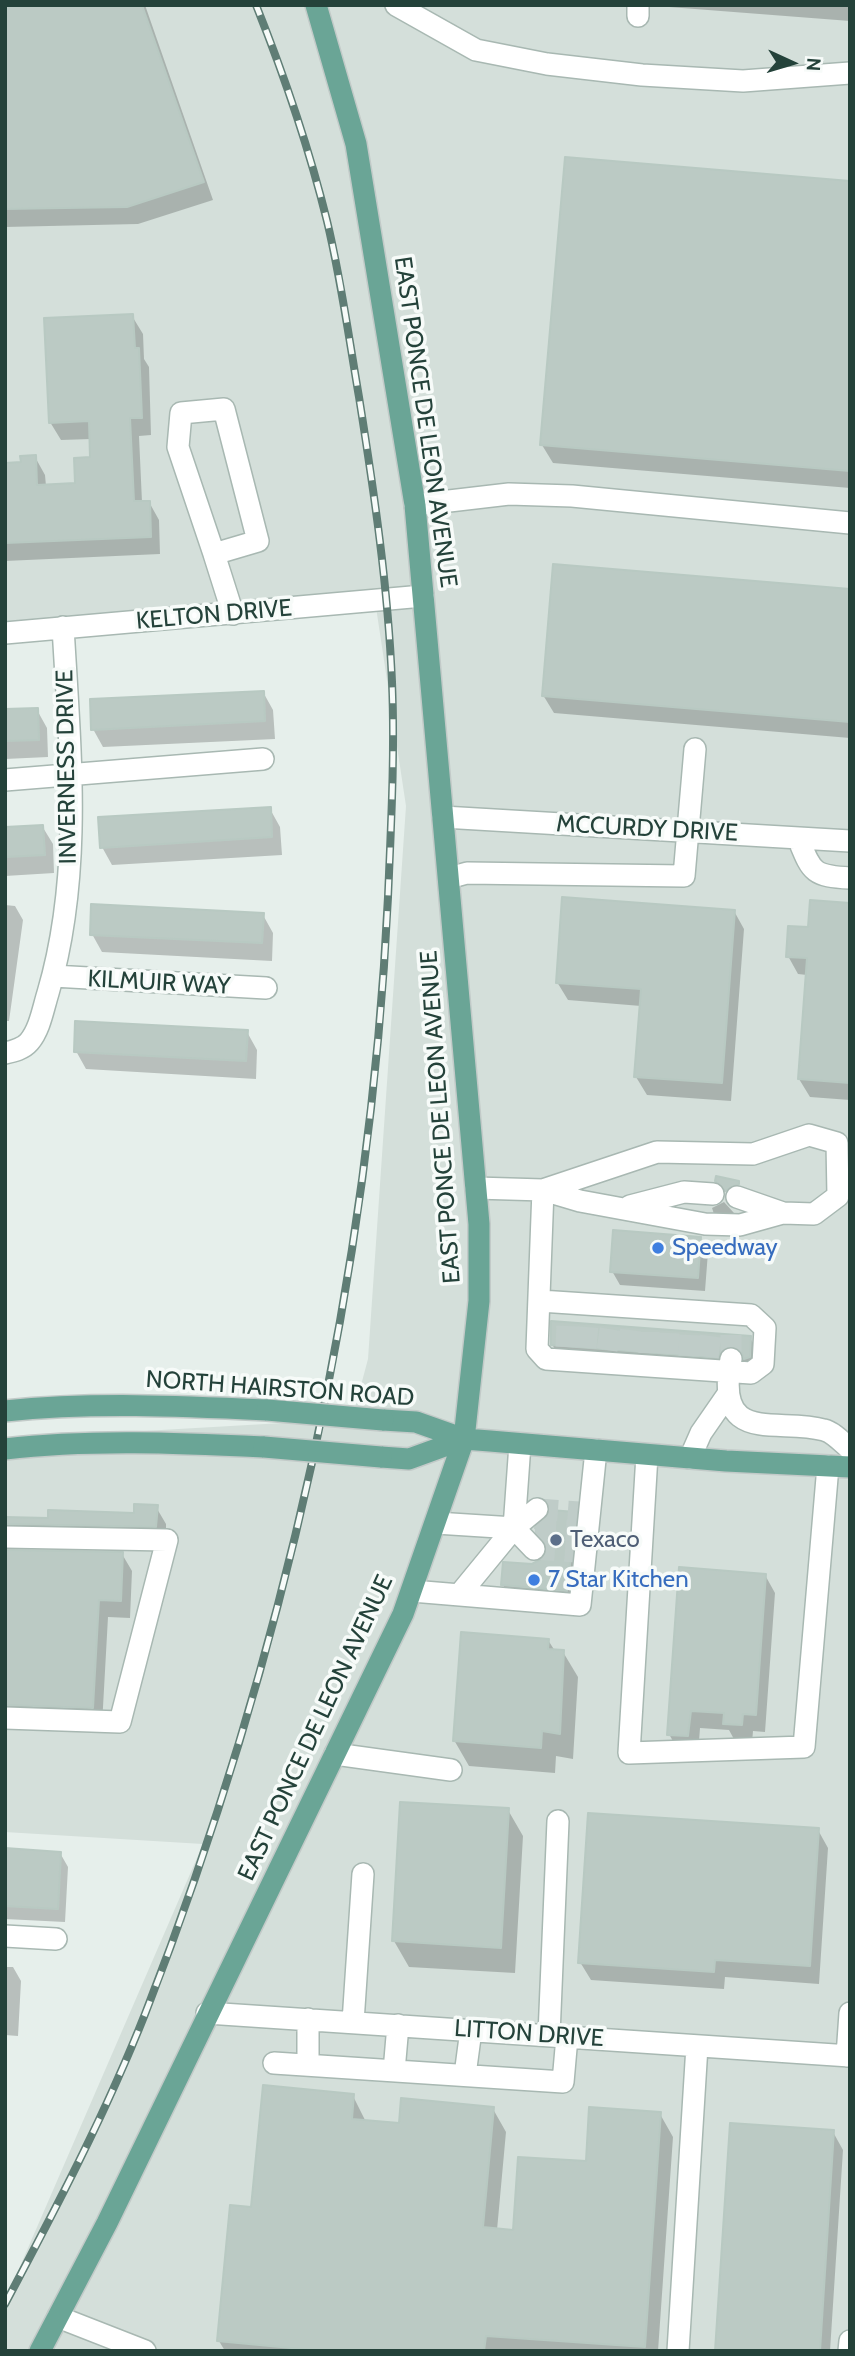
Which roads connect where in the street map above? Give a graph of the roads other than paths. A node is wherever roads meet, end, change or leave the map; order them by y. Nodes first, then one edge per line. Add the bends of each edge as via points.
1 (316, 5) edge
2 (396, 5) edge
3 (850, 73) edge
4 (415, 505) junction
5 (850, 523) edge
6 (214, 554) junction
7 (423, 596) junction
8 (233, 614) junction
9 (63, 627) junction
10 (5, 632) edge
11 (695, 749) dead end
12 (263, 759) dead end
13 (71, 774) junction
14 (5, 780) edge
15 (443, 817) junction
16 (687, 831) junction
17 (798, 838) junction
18 (850, 841) edge
19 (449, 878) junction
20 (850, 878) edge
21 (53, 976) junction
22 (266, 988) dead end
23 (5, 1053) edge
24 (476, 1188) junction
25 (543, 1190) junction
26 (713, 1194) dead end
27 (737, 1197) dead end
28 (621, 1209) junction
29 (783, 1213) junction
30 (540, 1301) junction
31 (730, 1365) junction
32 (728, 1394) junction
33 (5, 1411) edge
34 (464, 1439) junction
35 (520, 1444) junction
36 (5, 1449) edge
37 (850, 1449) edge
38 (596, 1450) junction
39 (647, 1455) junction
40 (690, 1458) junction
41 (828, 1466) junction
42 (850, 1467) edge
43 (436, 1523) junction
44 (530, 1529) junction
45 (5, 1537) edge
46 (412, 1591) junction
47 (459, 1595) junction
48 (5, 1718) edge
49 (335, 1754) junction
50 (451, 1770) dead end
51 (558, 1821) dead end
52 (363, 1874) dead end
53 (5, 1936) edge
54 (56, 1938) dead end
55 (207, 2013) junction
56 (850, 2014) edge
57 (309, 2019) junction
58 (353, 2022) junction
59 (398, 2025) junction
60 (471, 2030) junction
61 (558, 2036) junction
62 (697, 2046) junction
63 (848, 2056) edge
64 (274, 2063) dead end
65 (308, 2065) junction
66 (394, 2071) junction
67 (465, 2075) junction
68 (58, 2317) junction
69 (850, 2340) edge
70 (40, 2351) edge
71 (145, 2351) edge
72 (677, 2351) edge
73 (849, 2351) edge

1 - 4 main road, EAST PONCE DE LEON AVENUE via 356,144
2 - 3 street via 476,50 547,64 743,81
4 - 5 street via 509,495 572,496
4 - 7 main road, EAST PONCE DE LEON AVENUE
6 - 6 street via 258,541 224,409 181,413 178,447
6 - 8 street
7 - 8 street, KELTON DRIVE
7 - 15 main road, EAST PONCE DE LEON AVENUE
8 - 9 street, KELTON DRIVE
9 - 10 street, KELTON DRIVE
9 - 13 street, INVERNESS DRIVE
11 - 16 street
12 - 13 street
13 - 14 street
13 - 21 street, INVERNESS DRIVE via 71,864
15 - 16 street, MCCURDY DRIVE
15 - 19 main road, EAST PONCE DE LEON AVENUE
16 - 17 street, MCCURDY DRIVE
16 - 19 street via 684,876 467,873
17 - 18 street, MCCURDY DRIVE
17 - 20 street via 811,869 823,877
19 - 24 main road, EAST PONCE DE LEON AVENUE
21 - 22 street, KILMUIR WAY
21 - 23 street, INVERNESS DRIVE via 33,1036 17,1051
24 - 25 street
24 - 34 main road, EAST PONCE DE LEON AVENUE via 479,1300
25 - 28 street
25 - 29 street via 657,1152 753,1154 809,1135 837,1143 838,1196 814,1214
25 - 30 street
26 - 28 street via 684,1192
27 - 29 street
28 - 29 street via 705,1224 740,1225
30 - 31 street via 537,1349 546,1359 576,1354
30 - 31 street via 650,1318 751,1315 765,1328 763,1364 751,1373
31 - 32 street
32 - 37 street via 750,1422 826,1430
32 - 40 street
33 - 34 main road, NORTH HAIRSTON ROAD, bridge via 76,1406 267,1410 416,1422
34 - 35 main road
34 - 36 main road, bridge via 409,1459 184,1443 77,1443
34 - 43 main road, EAST PONCE DE LEON AVENUE
35 - 38 main road
35 - 44 street
38 - 39 main road
38 - 47 street via 580,1532 580,1605
39 - 40 main road
39 - 41 street via 629,1753 804,1747
40 - 41 main road
41 - 42 main road
43 - 44 street
43 - 46 main road, EAST PONCE DE LEON AVENUE
44 - 47 street
45 - 48 street via 167,1540 120,1722
46 - 47 street
46 - 49 main road, EAST PONCE DE LEON AVENUE
49 - 50 street
49 - 55 main road, EAST PONCE DE LEON AVENUE
51 - 61 street
52 - 58 street
53 - 54 street
55 - 57 street, LITTON DRIVE
55 - 68 main road, EAST PONCE DE LEON AVENUE
56 - 63 street
57 - 58 street, LITTON DRIVE
57 - 65 street
58 - 59 street, LITTON DRIVE
59 - 60 street, LITTON DRIVE
59 - 66 street
60 - 61 street, LITTON DRIVE
60 - 67 street
61 - 62 street, LITTON DRIVE
61 - 67 street via 563,2082
62 - 63 street, LITTON DRIVE
62 - 72 street
64 - 65 street
65 - 66 street
66 - 67 street
68 - 70 main road, EAST PONCE DE LEON AVENUE
68 - 71 street
69 - 73 street

